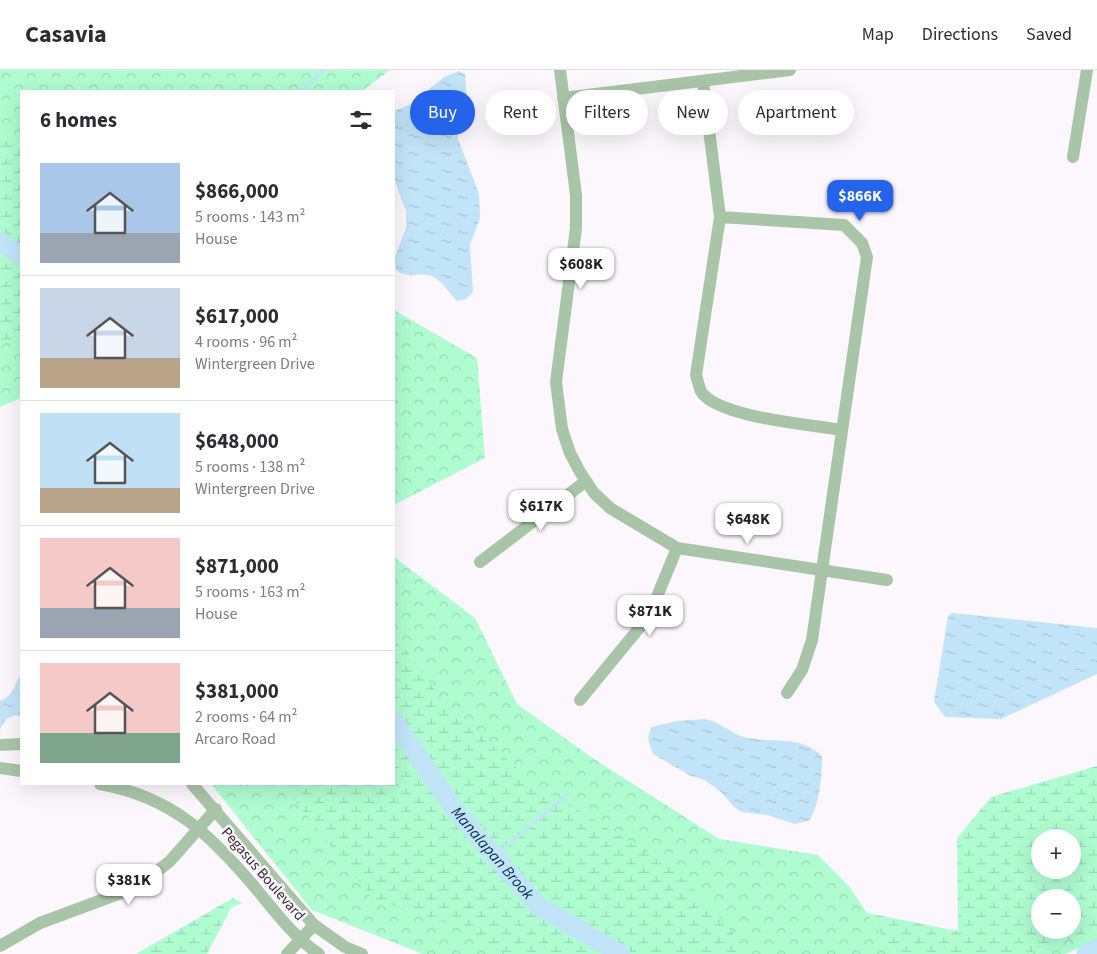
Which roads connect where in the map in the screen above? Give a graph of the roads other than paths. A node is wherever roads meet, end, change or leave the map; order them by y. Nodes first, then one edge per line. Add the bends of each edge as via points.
1 (560, 70) edge
2 (790, 70) edge
3 (1087, 70) edge
4 (770, 71) edge
5 (704, 82) junction
6 (563, 98) junction
7 (1073, 157) dead end
8 (720, 217) junction
9 (841, 430) junction
10 (586, 481) junction
11 (677, 548) junction
12 (480, 562) dead end
13 (823, 570) junction
14 (887, 580) dead end
15 (787, 693) dead end
16 (580, 700) dead end
17 (20, 744) edge
18 (0, 745) edge
19 (0, 768) edge
20 (20, 771) edge
21 (104, 785) edge
22 (193, 785) edge
23 (216, 809) junction
24 (199, 828) junction
25 (314, 925) junction
26 (300, 940) junction
27 (0, 946) edge
28 (287, 954) edge
29 (319, 954) edge
30 (362, 954) edge

1 - 6 street
2 - 4 street
3 - 7 street
4 - 5 street
5 - 6 street
5 - 8 street
6 - 10 street via 576,195 576,228 556,382 562,429 570,453
8 - 9 street via 696,375 701,392 732,411
8 - 9 street via 844,225 862,243 867,257
9 - 13 street
10 - 11 street via 610,508
10 - 12 street
11 - 13 street
11 - 16 street via 656,599 640,627
13 - 14 street
13 - 15 street via 812,640 802,670
17 - 18 street
19 - 20 street
21 - 24 street, Pegasus Boulevard via 152,798
22 - 23 street, Pegasus Boulevard
23 - 24 street
23 - 25 street, Pegasus Boulevard
24 - 26 street, Pegasus Boulevard via 225,852
24 - 27 street via 170,861 137,887 40,923
25 - 26 street
25 - 30 street, Pegasus Boulevard
26 - 28 street
26 - 29 street, Pegasus Boulevard

